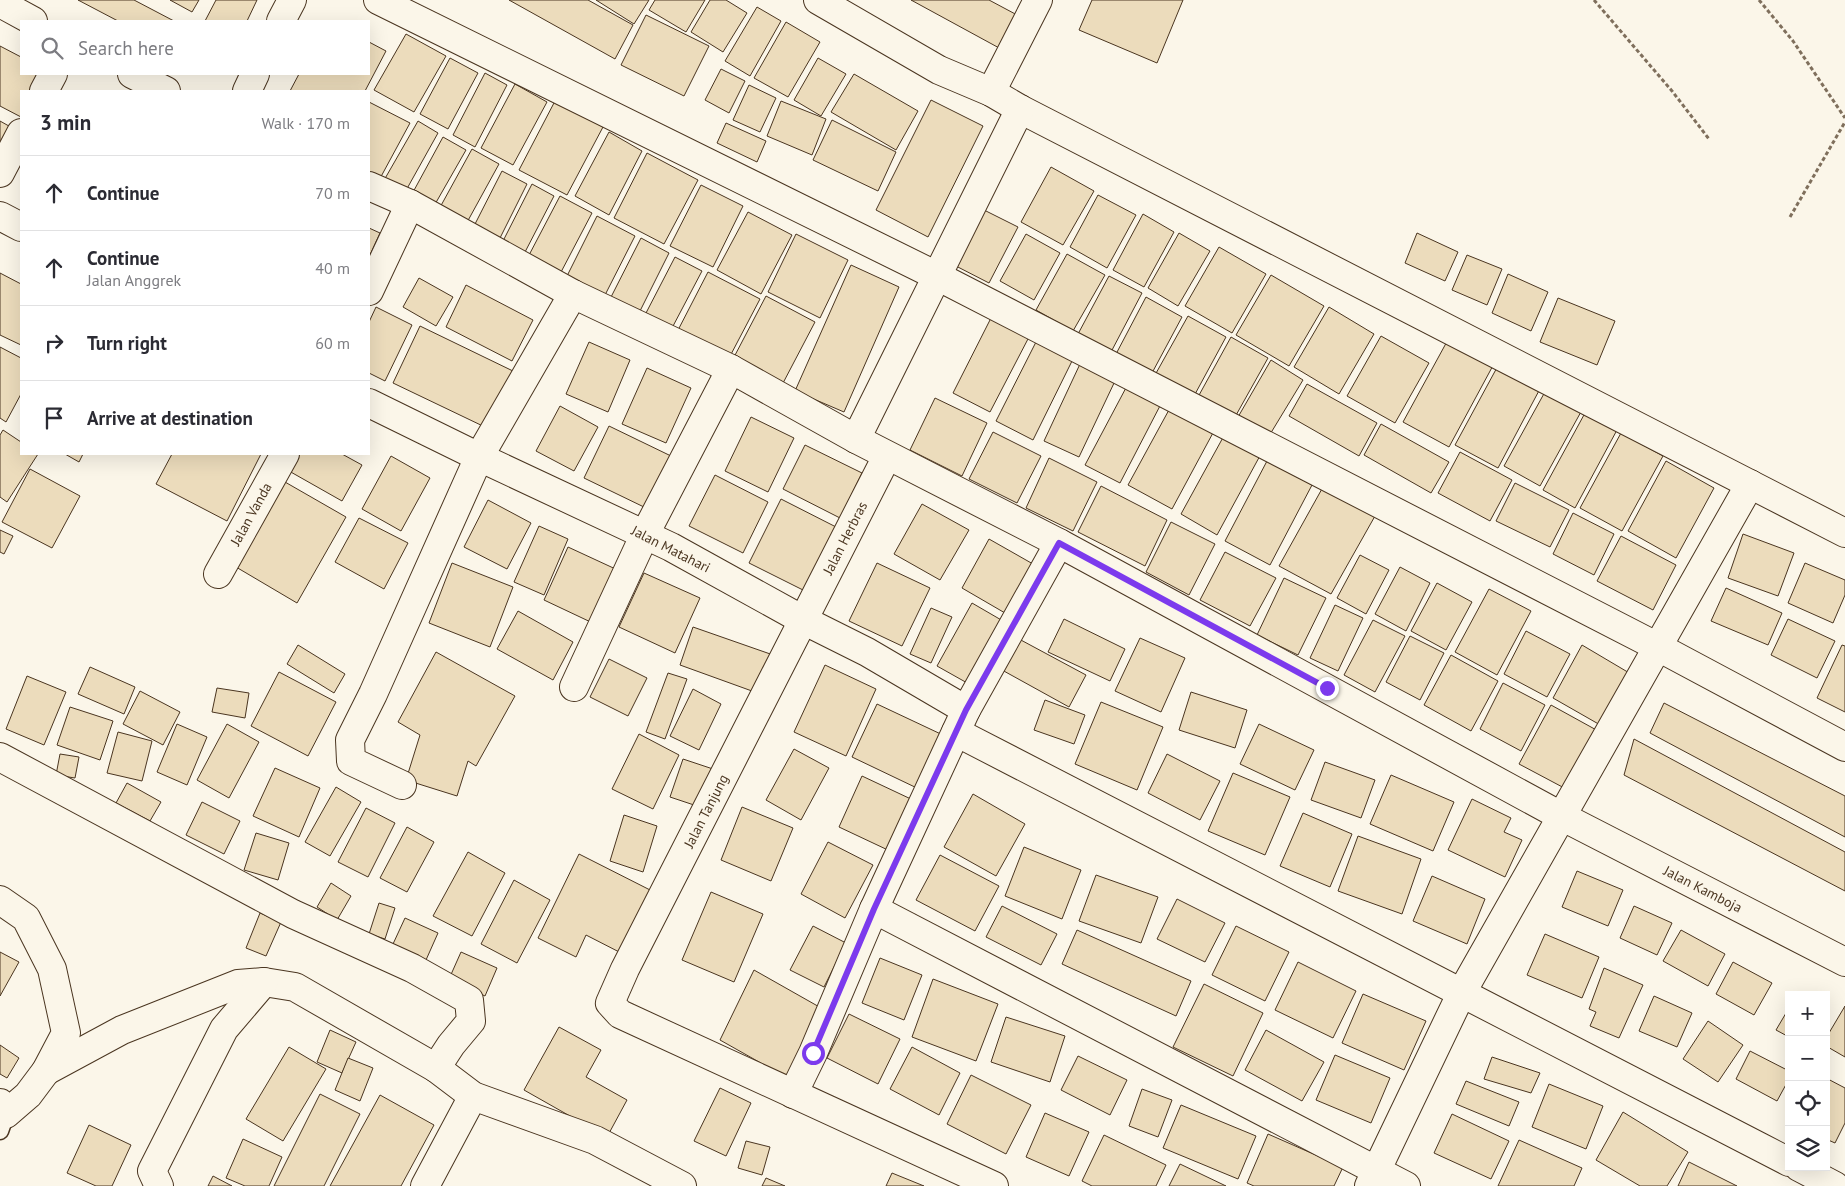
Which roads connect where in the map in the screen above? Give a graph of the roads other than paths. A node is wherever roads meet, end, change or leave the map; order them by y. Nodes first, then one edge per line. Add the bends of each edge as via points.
1 (292, 0) edge
2 (378, 0) edge
3 (818, 0) edge
4 (1038, 0) edge
5 (0, 3) edge
6 (31, 20) edge
7 (282, 20) edge
8 (52, 75) edge
9 (134, 75) edge
10 (254, 75) edge
11 (45, 90) edge
12 (164, 90) edge
13 (247, 90) edge
14 (991, 92) junction
15 (1020, 109) junction
16 (20, 135) edge
17 (0, 173) edge
18 (370, 186) edge
19 (410, 204) junction
20 (0, 216) edge
21 (20, 227) edge
22 (937, 276) junction
23 (370, 289) edge
24 (573, 294) junction
25 (730, 368) junction
26 (370, 403) edge
27 (856, 439) junction
28 (284, 455) edge
29 (887, 456) junction
30 (479, 457) junction
31 (1750, 484) junction
32 (1845, 533) edge
33 (645, 534) junction
34 (1059, 543) junction
35 (218, 574) dead end
36 (803, 620) junction
37 (1658, 647) junction
38 (574, 687) dead end
39 (961, 721) junction
40 (1845, 747) edge
41 (0, 757) edge
42 (402, 785) dead end
43 (1561, 816) junction
44 (0, 900) edge
45 (874, 909) junction
46 (1845, 962) edge
47 (264, 982) junction
48 (1462, 992) junction
49 (436, 1068) junction
50 (46, 1071) junction
51 (793, 1094) junction
52 (473, 1096) junction
53 (2, 1116) edge
54 (1785, 1160) edge
55 (1807, 1171) edge
56 (1373, 1178) edge
57 (158, 1186) edge
58 (425, 1186) edge
59 (680, 1186) edge
60 (994, 1186) edge
61 (1406, 1186) edge
62 (1835, 1186) edge

1 - 7 street
2 - 22 street
3 - 14 street via 939,70
4 - 14 street
5 - 6 street
8 - 11 street
9 - 12 street
10 - 13 street
14 - 15 street
15 - 22 street
15 - 31 street
16 - 17 street
18 - 19 street, Jalan Kamboja
19 - 23 street
19 - 24 street, Jalan Kamboja
20 - 21 street
22 - 27 street
22 - 37 street
24 - 25 street, Jalan Kamboja
24 - 30 street
25 - 27 street, Jalan Kamboja
25 - 33 street
26 - 30 street, Jalan Matahari
27 - 29 street, Jalan Kamboja
28 - 35 street, Jalan Vanda
29 - 34 street, Jalan Kamboja
29 - 36 street, Jalan Herbras
30 - 33 street, Jalan Matahari
30 - 42 street via 350,740 351,761
31 - 32 street
31 - 37 street
33 - 36 street, Jalan Matahari
33 - 38 street
34 - 39 street
34 - 43 street, Jalan Kamboja
36 - 39 street, Jalan Matahari via 867,652
36 - 51 street, Jalan Tanjung via 610,1003 620,1014
37 - 40 street
37 - 43 street
39 - 45 street
39 - 48 street, Jalan Matahari via 1253,886
41 - 49 street via 292,914 412,968 469,1000 471,1021
43 - 46 street, Jalan Kamboja
43 - 48 street
44 - 50 street via 26,918 52,969 66,1033
45 - 51 street
45 - 56 street
47 - 49 street via 295,987
47 - 50 street via 238,984 122,1030
47 - 57 street via 224,1029 152,1171
48 - 54 street, Jalan Matahari
48 - 56 street
49 - 52 street
50 - 53 street via 28,1095
51 - 60 street
52 - 58 street
52 - 59 street via 595,1140
55 - 62 street
56 - 61 street

